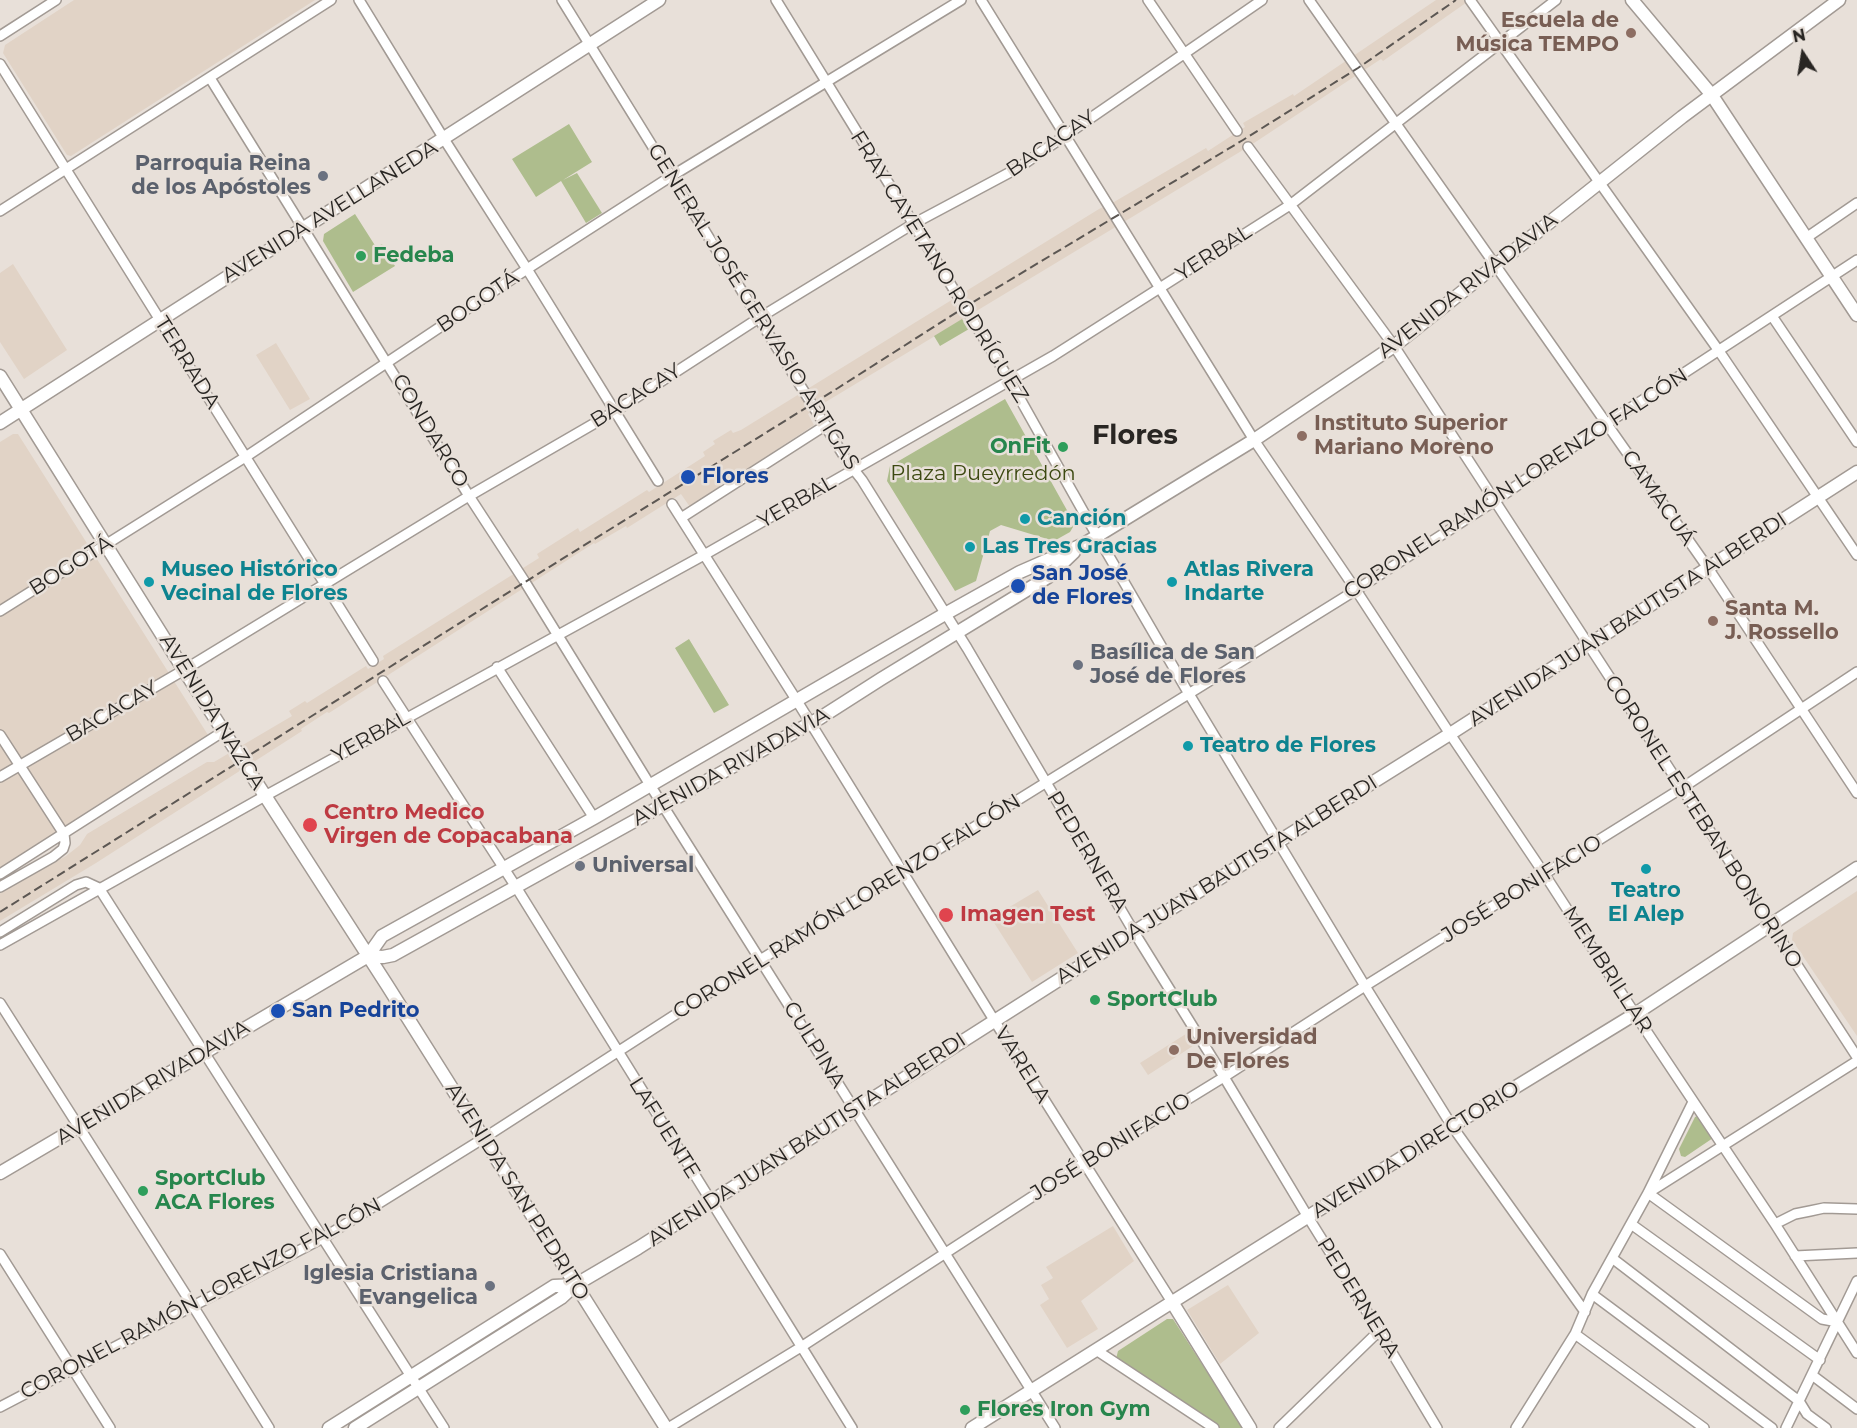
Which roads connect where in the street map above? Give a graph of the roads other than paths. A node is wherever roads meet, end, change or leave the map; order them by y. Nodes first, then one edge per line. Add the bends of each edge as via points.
1 (56, 0) edge
2 (331, 0) edge
3 (358, 0) edge
4 (562, 0) edge
5 (660, 0) edge
6 (776, 0) edge
7 (961, 0) edge
8 (981, 0) edge
9 (1148, 0) edge
10 (1262, 0) edge
11 (1309, 0) edge
12 (1470, 0) edge
13 (1556, 0) edge
14 (1632, 0) edge
15 (1839, 0) edge
16 (0, 36) edge
17 (1499, 44) junction
18 (590, 45) junction
19 (1185, 54) junction
20 (0, 64) edge
21 (210, 78) junction
22 (826, 82) junction
23 (1712, 94) junction
24 (1395, 123) junction
25 (1237, 131) dead end
26 (1064, 135) junction
27 (444, 139) junction
28 (1248, 147) dead end
29 (65, 170) junction
30 (670, 177) junction
31 (1599, 184) junction
32 (1857, 203) edge
33 (1290, 205) junction
34 (0, 211) edge
35 (913, 224) junction
36 (304, 228) junction
37 (1806, 238) junction
38 (1857, 260) edge
39 (1496, 264) junction
40 (527, 270) junction
41 (1831, 276) junction
42 (1161, 288) junction
43 (1857, 315) edge
44 (1772, 316) junction
45 (759, 318) junction
46 (160, 320) junction
47 (1394, 346) junction
48 (1719, 351) junction
49 (388, 363) junction
50 (0, 376) edge
51 (1010, 381) junction
52 (21, 410) junction
53 (614, 412) junction
54 (0, 423) edge
55 (1606, 424) junction
56 (826, 425) junction
57 (1254, 440) junction
58 (1857, 442) edge
59 (247, 456) junction
60 (854, 469) junction
61 (1857, 472) edge
62 (658, 481) dead end
63 (469, 496) junction
64 (1818, 498) junction
65 (1496, 500) junction
66 (672, 504) dead end
67 (681, 518) junction
68 (1097, 537) junction
69 (106, 544) junction
70 (1079, 547) junction
71 (704, 555) junction
72 (1857, 555) edge
73 (1708, 568) junction
74 (325, 584) junction
75 (1356, 590) junction
76 (0, 611) edge
77 (945, 614) junction
78 (957, 632) junction
79 (557, 634) junction
80 (1588, 645) junction
81 (373, 662) dead end
82 (497, 668) junction
83 (184, 670) junction
84 (1857, 672) edge
85 (383, 681) dead end
86 (1189, 694) junction
87 (797, 701) junction
88 (1801, 709) junction
89 (406, 717) junction
90 (810, 723) junction
91 (224, 731) junction
92 (1450, 734) junction
93 (0, 735) edge
94 (20, 766) junction
95 (0, 777) edge
96 (1045, 782) junction
97 (650, 785) junction
98 (1682, 788) junction
99 (1857, 793) edge
100 (265, 796) junction
101 (663, 805) junction
102 (594, 818) junction
103 (64, 834) junction
104 (1279, 841) junction
105 (503, 868) junction
106 (1857, 868) edge
107 (903, 872) junction
108 (0, 874) edge
109 (1545, 875) junction
110 (0, 887) edge
111 (516, 887) junction
112 (99, 888) junction
113 (1770, 925) junction
114 (0, 932) edge
115 (1134, 932) junction
116 (0, 945) edge
117 (368, 956) junction
118 (760, 960) junction
119 (1365, 986) junction
120 (0, 1004) edge
121 (1635, 1014) junction
122 (994, 1020) junction
123 (204, 1052) junction
124 (618, 1053) junction
125 (1857, 1059) edge
126 (1224, 1077) junction
127 (1694, 1102) junction
128 (855, 1109) junction
129 (1452, 1126) junction
130 (79, 1127) junction
131 (484, 1138) junction
132 (1723, 1145) junction
133 (1084, 1163) junction
134 (0, 1173) edge
135 (1648, 1193) junction
136 (710, 1201) junction
137 (1857, 1209) edge
138 (1308, 1217) junction
139 (1630, 1224) junction
140 (1775, 1224) junction
141 (323, 1238) junction
142 (945, 1253) junction
143 (1857, 1253) edge
144 (0, 1254) edge
145 (1795, 1256) junction
146 (1612, 1258) junction
147 (575, 1285) junction
148 (1856, 1287) edge
149 (1592, 1294) junction
150 (1172, 1302) junction
151 (194, 1306) junction
152 (1586, 1312) junction
153 (1838, 1322) junction
154 (1379, 1331) junction
155 (1575, 1334) junction
156 (801, 1347) junction
157 (1096, 1350) junction
158 (1857, 1353) edge
159 (1820, 1360) junction
160 (72, 1368) junction
161 (1812, 1375) junction
162 (410, 1376) junction
163 (419, 1388) junction
164 (1031, 1391) junction
165 (1799, 1401) junction
166 (0, 1407) edge
167 (1857, 1409) edge
168 (110, 1428) edge
169 (269, 1428) edge
170 (329, 1428) edge
171 (355, 1428) edge
172 (444, 1428) edge
173 (667, 1428) edge
174 (852, 1428) edge
175 (972, 1428) edge
176 (1055, 1428) edge
177 (1214, 1428) edge
178 (1250, 1428) edge
179 (1279, 1428) edge
180 (1437, 1428) edge
181 (1516, 1428) edge
182 (1704, 1428) edge
183 (1772, 1428) edge
184 (1786, 1428) edge
185 (1826, 1428) edge

1 - 16 street
2 - 21 street
3 - 27 street
4 - 18 street, GENERAL JOSÉ GERVASIO ARTIGAS
5 - 18 main road, AVENIDA AVELLANEDA
6 - 22 street, FRAY CAYETANO RODRÍGUEZ
7 - 22 street, BOGOTÁ
8 - 26 street, MEMBRILLAR
9 - 19 street
10 - 19 street, BACACAY
11 - 24 street, CAMACUÁ
12 - 17 street
13 - 17 street, YERBAL
14 - 23 main road
15 - 23 main road, AVENIDA RIVADAVIA
17 - 24 street, YERBAL
17 - 31 street
18 - 27 main road, AVENIDA AVELLANEDA
18 - 30 street, GENERAL JOSÉ GERVASIO ARTIGAS
19 - 25 street
19 - 26 street, BACACAY
20 - 29 street, TERRADA
21 - 29 street
21 - 36 street, CONDARCO
22 - 30 street, BOGOTÁ
22 - 35 street, FRAY CAYETANO RODRÍGUEZ
23 - 31 main road, AVENIDA RIVADAVIA
23 - 37 main road
24 - 33 street, YERBAL
24 - 39 street, CAMACUÁ
26 - 35 street, BACACAY via 1018,168
26 - 42 street, MEMBRILLAR
27 - 36 main road, AVENIDA AVELLANEDA
27 - 40 street
28 - 33 street, CORONEL ESTEBAN BONORINO
29 - 34 street
29 - 46 street, TERRADA
30 - 40 street, BOGOTÁ
30 - 45 street, GENERAL JOSÉ GERVASIO ARTIGAS
31 - 39 main road, AVENIDA RIVADAVIA
31 - 48 street
32 - 37 street
33 - 42 street, YERBAL
33 - 47 street, CORONEL ESTEBAN BONORINO
35 - 45 street, BACACAY
35 - 51 street, FRAY CAYETANO RODRÍGUEZ
36 - 46 main road, AVENIDA AVELLANEDA
36 - 49 street, CONDARCO
37 - 41 main road
38 - 41 street, CORONEL RAMÓN LORENZO FALCÓN
39 - 47 main road, AVENIDA RIVADAVIA
39 - 55 street, CAMACUÁ
40 - 49 street, BOGOTÁ
40 - 53 street
41 - 43 main road
41 - 44 street, CORONEL RAMÓN LORENZO FALCÓN
42 - 51 street, YERBAL
42 - 57 street, MEMBRILLAR
44 - 48 street, CORONEL RAMÓN LORENZO FALCÓN
44 - 58 street
45 - 53 street, BACACAY
45 - 56 street, GENERAL JOSÉ GERVASIO ARTIGAS
46 - 52 main road, AVENIDA AVELLANEDA
46 - 59 street, TERRADA
47 - 57 main road, AVENIDA RIVADAVIA
47 - 65 street, CORONEL ESTEBAN BONORINO
48 - 55 street, CORONEL RAMÓN LORENZO FALCÓN
48 - 64 street
49 - 59 street, BOGOTÁ
49 - 63 street, CONDARCO
50 - 52 main road, AVENIDA NAZCA
51 - 60 street, YERBAL
51 - 68 street, FRAY CAYETANO RODRÍGUEZ
52 - 54 main road, AVENIDA AVELLANEDA
52 - 69 main road, AVENIDA NAZCA
53 - 62 street
53 - 63 street, BACACAY
55 - 65 street, CORONEL RAMÓN LORENZO FALCÓN
55 - 73 street, CAMACUÁ
56 - 60 street, GENERAL JOSÉ GERVASIO ARTIGAS
56 - 67 street
57 - 68 main road, AVENIDA RIVADAVIA
57 - 75 street, MEMBRILLAR
59 - 69 street, BOGOTÁ
59 - 74 street, TERRADA
60 - 71 street, YERBAL
60 - 77 street, GENERAL JOSÉ GERVASIO ARTIGAS
61 - 64 main road, AVENIDA JUAN BAUTISTA ALBERDI
63 - 74 street, BACACAY
63 - 79 street, CONDARCO
64 - 72 street
64 - 73 main road, AVENIDA JUAN BAUTISTA ALBERDI
65 - 75 street, CORONEL RAMÓN LORENZO FALCÓN
65 - 80 street, CORONEL ESTEBAN BONORINO
66 - 67 street, VARELA
67 - 71 street, VARELA
68 - 70 main road, AVENIDA RIVADAVIA
68 - 86 street, FRAY CAYETANO RODRÍGUEZ
69 - 76 street, BOGOTÁ
69 - 83 main road, AVENIDA NAZCA
70 - 77 main road, AVENIDA RIVADAVIA via 1020,572
70 - 78 main road, AVENIDA RIVADAVIA via 1048,577
71 - 79 street, YERBAL
71 - 87 street, VARELA
73 - 80 main road, AVENIDA JUAN BAUTISTA ALBERDI
73 - 88 street, CAMACUÁ
74 - 81 street, TERRADA
74 - 83 street, BACACAY
75 - 86 street, CORONEL RAMÓN LORENZO FALCÓN
75 - 92 street, MEMBRILLAR
77 - 78 street, PEDERNERA
77 - 87 main road, AVENIDA RIVADAVIA
78 - 90 main road, AVENIDA RIVADAVIA
78 - 96 street, PEDERNERA
79 - 82 street, YERBAL
79 - 97 street, CONDARCO
80 - 92 main road, AVENIDA JUAN BAUTISTA ALBERDI
80 - 98 street, CORONEL ESTEBAN BONORINO
82 - 89 street, YERBAL
82 - 102 street
83 - 91 main road, AVENIDA NAZCA
83 - 94 street, BACACAY
84 - 88 street, JOSÉ BONIFACIO
85 - 89 street
86 - 96 street, CORONEL RAMÓN LORENZO FALCÓN
86 - 104 street, FRAY CAYETANO RODRÍGUEZ
87 - 90 street, VARELA
87 - 97 main road, AVENIDA RIVADAVIA
88 - 98 street, JOSÉ BONIFACIO
88 - 99 street, CAMACUÁ
89 - 100 street, YERBAL
89 - 105 street
90 - 101 main road, AVENIDA RIVADAVIA
90 - 107 street, VARELA
91 - 100 main road, AVENIDA NAZCA
91 - 103 street
92 - 104 main road, AVENIDA JUAN BAUTISTA ALBERDI
92 - 109 street, MEMBRILLAR
93 - 94 street
94 - 95 street, BACACAY
94 - 103 street
96 - 107 street, CORONEL RAMÓN LORENZO FALCÓN
96 - 115 street, PEDERNERA
97 - 101 street, CULPINA
97 - 102 main road, AVENIDA RIVADAVIA
98 - 109 street, JOSÉ BONIFACIO
98 - 113 street, CORONEL ESTEBAN BONORINO
100 - 112 street, YERBAL
100 - 117 main road, AVENIDA NAZCA
101 - 111 main road, AVENIDA RIVADAVIA
101 - 118 street, CULPINA
102 - 105 main road, AVENIDA RIVADAVIA
103 - 108 street
103 - 110 street via 63,849
104 - 115 main road, AVENIDA JUAN BAUTISTA ALBERDI
104 - 119 street, FRAY CAYETANO RODRÍGUEZ
105 - 111 street, LAFUENTE
105 - 117 main road, AVENIDA RIVADAVIA via 382,936
106 - 113 main road, AVENIDA DIRECTORIO
107 - 118 street, CORONEL RAMÓN LORENZO FALCÓN
107 - 122 street, VARELA
109 - 119 street, JOSÉ BONIFACIO
109 - 121 street, MEMBRILLAR
111 - 117 main road, AVENIDA RIVADAVIA via 393,955
111 - 124 street, LAFUENTE
112 - 114 street via 86,882 75,885
112 - 116 street, YERBAL
112 - 123 street
113 - 121 main road, AVENIDA DIRECTORIO
113 - 125 street, CORONEL ESTEBAN BONORINO
115 - 122 main road, AVENIDA JUAN BAUTISTA ALBERDI
115 - 126 street, PEDERNERA
117 - 123 main road, AVENIDA RIVADAVIA
117 - 131 main road, AVENIDA SAN PEDRITO
118 - 124 street, CORONEL RAMÓN LORENZO FALCÓN
118 - 128 street, CULPINA
119 - 126 street, JOSÉ BONIFACIO
119 - 129 street, FRAY CAYETANO RODRÍGUEZ
120 - 130 street
121 - 127 street, MEMBRILLAR
121 - 129 main road, AVENIDA DIRECTORIO
122 - 128 main road, AVENIDA JUAN BAUTISTA ALBERDI
122 - 133 street, VARELA
123 - 130 main road, AVENIDA RIVADAVIA
123 - 141 street
124 - 131 street, CORONEL RAMÓN LORENZO FALCÓN
124 - 136 street, LAFUENTE
125 - 132 street
126 - 133 street, JOSÉ BONIFACIO
126 - 138 street, PEDERNERA
127 - 132 street, MEMBRILLAR
127 - 135 street
128 - 136 main road, AVENIDA JUAN BAUTISTA ALBERDI
128 - 142 street, CULPINA
129 - 138 main road, AVENIDA DIRECTORIO
129 - 152 street, FRAY CAYETANO RODRÍGUEZ
130 - 134 main road, AVENIDA RIVADAVIA
130 - 151 street
131 - 141 street, CORONEL RAMÓN LORENZO FALCÓN
131 - 147 main road, AVENIDA SAN PEDRITO
132 - 135 street
132 - 140 street, MEMBRILLAR
133 - 142 street, JOSÉ BONIFACIO
133 - 150 street, VARELA
135 - 139 street
135 - 153 street via 1822,1319
136 - 147 main road, AVENIDA JUAN BAUTISTA ALBERDI
136 - 156 street, LAFUENTE
137 - 140 street via 1810,1210
138 - 150 main road, AVENIDA DIRECTORIO
138 - 154 street, PEDERNERA
139 - 146 street
139 - 159 street
140 - 145 street, MEMBRILLAR
141 - 151 street, CORONEL RAMÓN LORENZO FALCÓN
141 - 162 street
142 - 156 street, JOSÉ BONIFACIO
142 - 164 street, CULPINA
143 - 145 street
144 - 160 street
145 - 153 street, MEMBRILLAR
146 - 149 street
146 - 165 street
147 - 162 main road, AVENIDA JUAN BAUTISTA ALBERDI via 554,1286
147 - 163 main road, AVENIDA JUAN BAUTISTA ALBERDI via 561,1298
147 - 173 main road, AVENIDA SAN PEDRITO
148 - 153 street
149 - 152 street
149 - 183 street
150 - 157 main road, AVENIDA DIRECTORIO
150 - 178 main road, VARELA
151 - 160 street, CORONEL RAMÓN LORENZO FALCÓN
151 - 169 street
152 - 155 street
153 - 158 street, MEMBRILLAR
153 - 159 street
154 - 179 street
154 - 180 street, PEDERNERA
155 - 181 street
155 - 182 street
156 - 173 street, JOSÉ BONIFACIO
156 - 174 street, LAFUENTE
157 - 164 main road, AVENIDA DIRECTORIO
157 - 177 street
159 - 161 street
160 - 166 street, CORONEL RAMÓN LORENZO FALCÓN
160 - 168 street
161 - 165 street
161 - 167 street
162 - 163 street
162 - 170 main road, AVENIDA JUAN BAUTISTA ALBERDI
163 - 171 main road, AVENIDA JUAN BAUTISTA ALBERDI
163 - 172 street
164 - 175 main road, AVENIDA DIRECTORIO
164 - 176 street, CULPINA
165 - 184 street
165 - 185 street via 1807,1414

